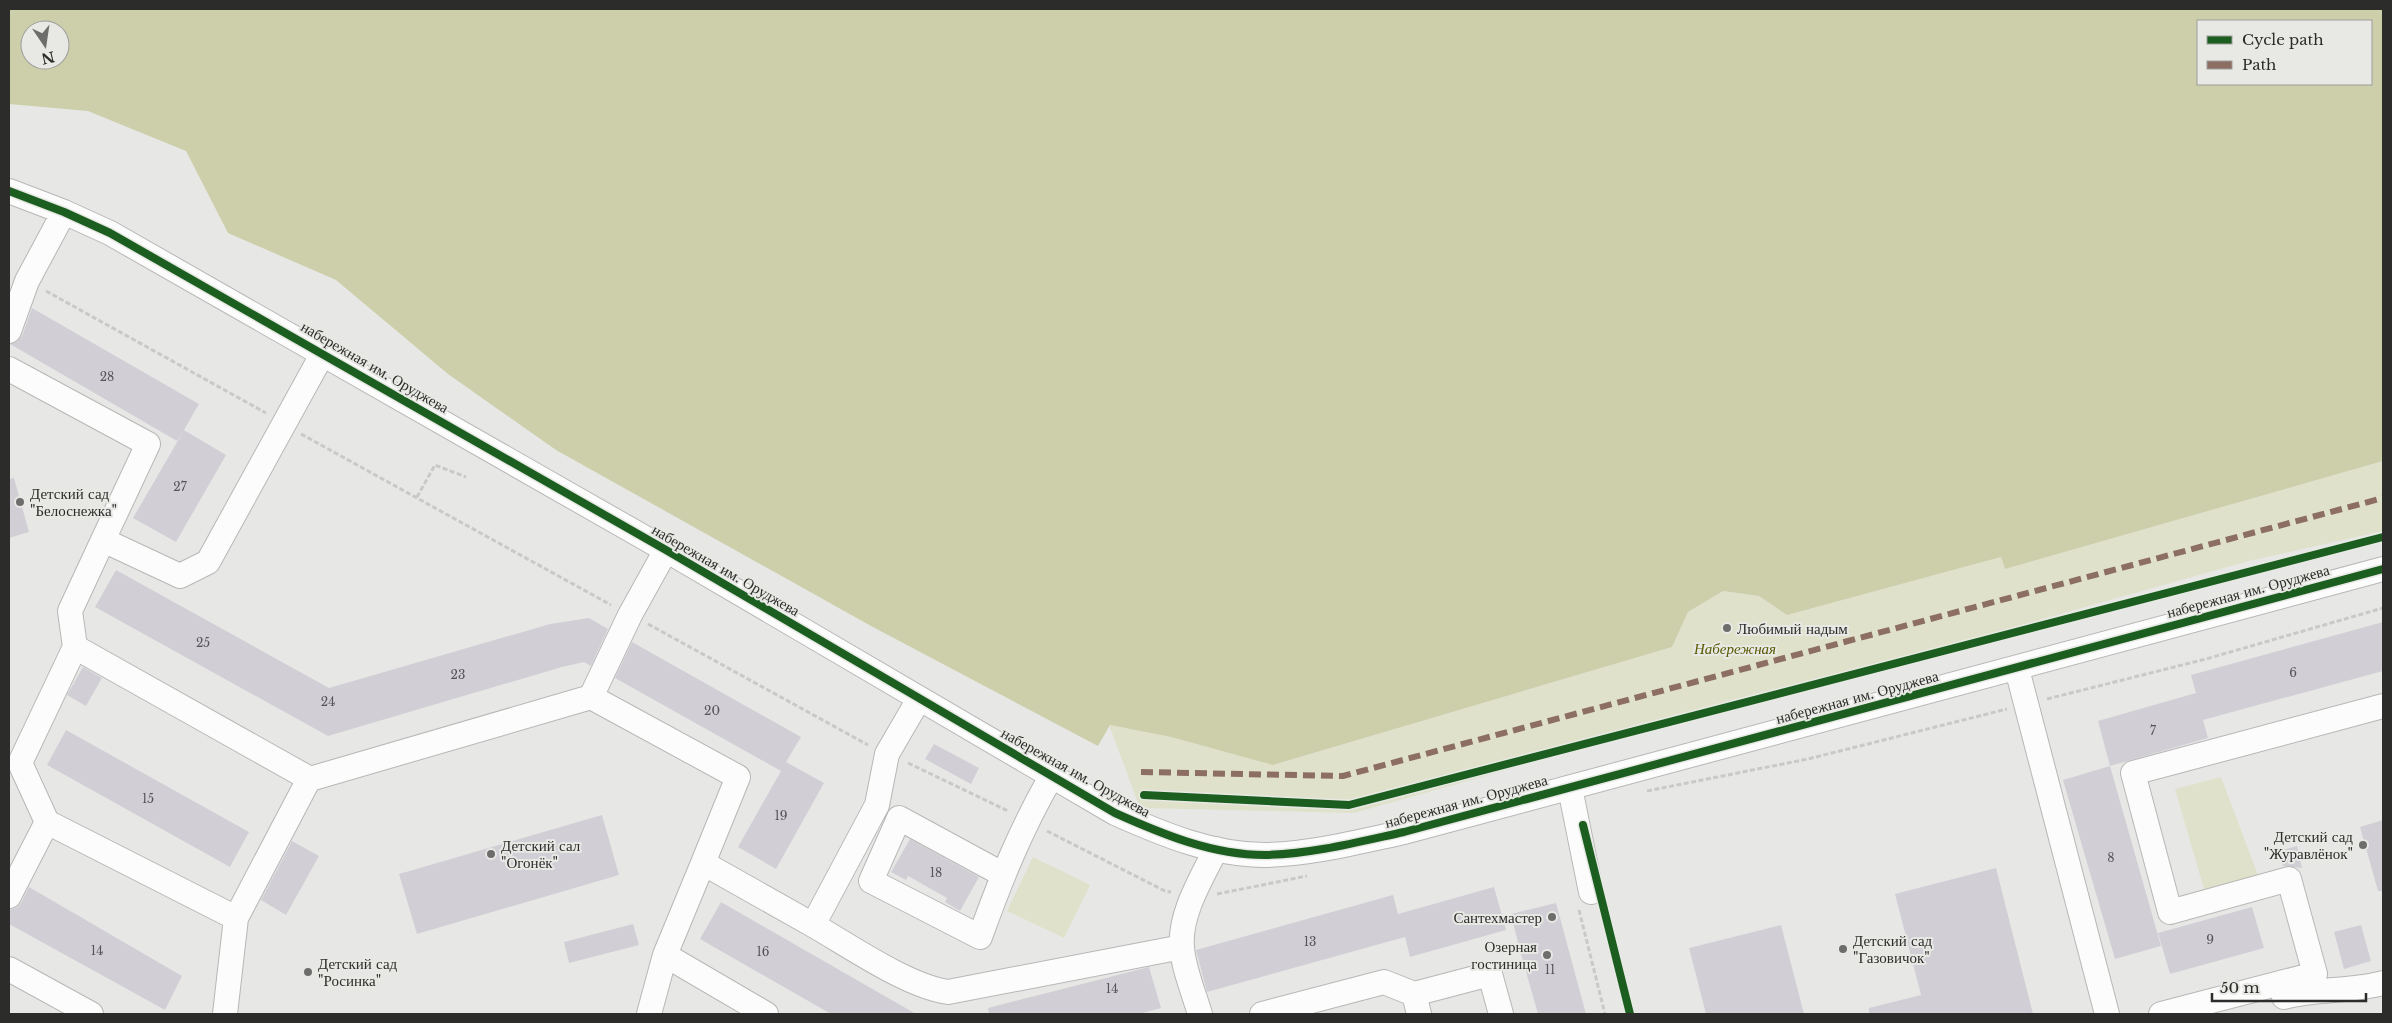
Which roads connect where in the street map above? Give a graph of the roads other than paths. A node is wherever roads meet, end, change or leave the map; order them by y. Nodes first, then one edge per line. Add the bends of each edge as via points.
1 (9, 191) edge
2 (64, 212) junction
3 (9, 331) edge
4 (323, 353) junction
5 (9, 369) edge
6 (103, 540) junction
7 (666, 550) junction
8 (2383, 569) edge
9 (75, 647) junction
10 (2017, 668) junction
11 (591, 697) junction
12 (919, 699) junction
13 (2383, 706) edge
14 (1051, 778) junction
15 (309, 779) junction
16 (1570, 788) junction
17 (46, 822) junction
18 (1216, 849) junction
19 (703, 863) junction
20 (1002, 874) junction
21 (1591, 892) dead end
22 (9, 896) edge
23 (236, 918) junction
24 (813, 925) junction
25 (1182, 947) junction
26 (665, 955) junction
27 (9, 969) edge
28 (2383, 983) edge
29 (1417, 1004) edge
30 (91, 1014) edge
31 (225, 1014) edge
32 (649, 1014) edge
33 (766, 1014) edge
34 (1200, 1014) edge
35 (1262, 1014) edge
36 (1501, 1014) edge
37 (2107, 1014) edge
38 (2161, 1014) edge
39 (2217, 1014) edge

1 - 2 street, набережная им. Оруджева
2 - 3 street via 27,281
2 - 4 street, набережная им. Оруджева via 110,233
4 - 6 street via 208,562 180,576
4 - 7 street, набережная им. Оруджева
5 - 6 street via 148,444
6 - 9 street via 70,611
7 - 11 street via 630,614
7 - 12 street, набережная им. Оруджева
8 - 10 street, набережная им. Оруджева
9 - 15 street
9 - 17 street via 20,763
10 - 16 street, набережная им. Оруджева
10 - 37 street
11 - 15 street
11 - 19 street via 738,777
12 - 14 street, набережная им. Оруджева
12 - 24 street via 887,754 877,805
13 - 38 street via 2133,773 2170,912 2289,879 2315,974
14 - 18 street, набережная им. Оруджева via 1164,835
14 - 20 street via 1026,820
15 - 23 street
16 - 18 street, набережная им. Оруджева via 1341,846 1262,855
16 - 21 street
17 - 22 street
17 - 23 street
18 - 25 street via 1194,895 1184,925
19 - 24 street
19 - 26 street
20 - 20 street via 899,818 871,881 980,937
23 - 31 street
24 - 25 street via 909,980 948,992
25 - 34 street
26 - 32 street
26 - 33 street
27 - 30 street
28 - 39 street via 2354,990 2293,994
29 - 35 street via 1384,982
29 - 36 street via 1490,974

